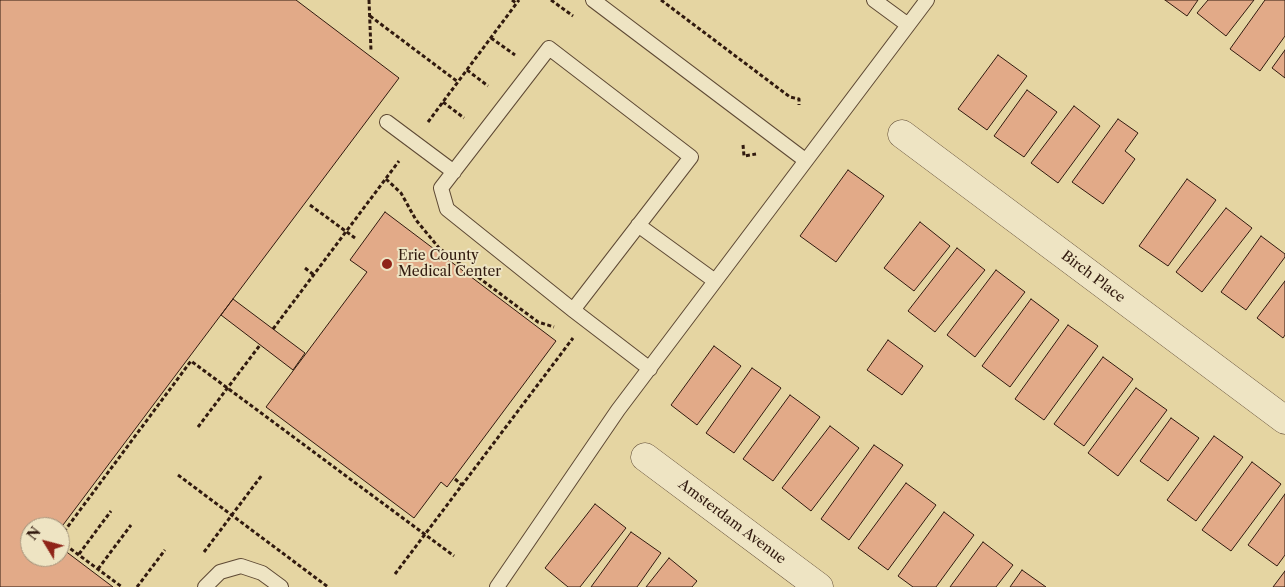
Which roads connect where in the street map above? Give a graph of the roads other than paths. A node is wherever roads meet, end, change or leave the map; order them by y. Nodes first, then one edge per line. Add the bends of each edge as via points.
1 (593, 0) edge
2 (874, 0) edge
3 (909, 0) edge
4 (924, 4) edge
5 (908, 25) junction
6 (387, 122) dead end
7 (902, 134) dead end
8 (805, 160) junction
9 (454, 172) junction
10 (638, 225) junction
11 (715, 281) junction
12 (573, 310) junction
13 (650, 369) junction
14 (1285, 420) edge
15 (645, 457) dead end
16 (206, 587) edge
17 (281, 587) edge
18 (497, 587) edge
19 (818, 587) edge

1 - 8 lane
2 - 5 lane
3 - 4 lane
4 - 5 lane
5 - 8 lane
6 - 9 lane
7 - 14 street, Birch Place
8 - 11 lane
9 - 10 lane via 549,48 691,157
9 - 12 lane via 441,188 447,209
10 - 11 lane
10 - 12 lane
11 - 13 lane
12 - 13 lane
13 - 18 lane via 618,410
15 - 19 street, Amsterdam Avenue
16 - 17 lane via 220,572 241,566 262,573

